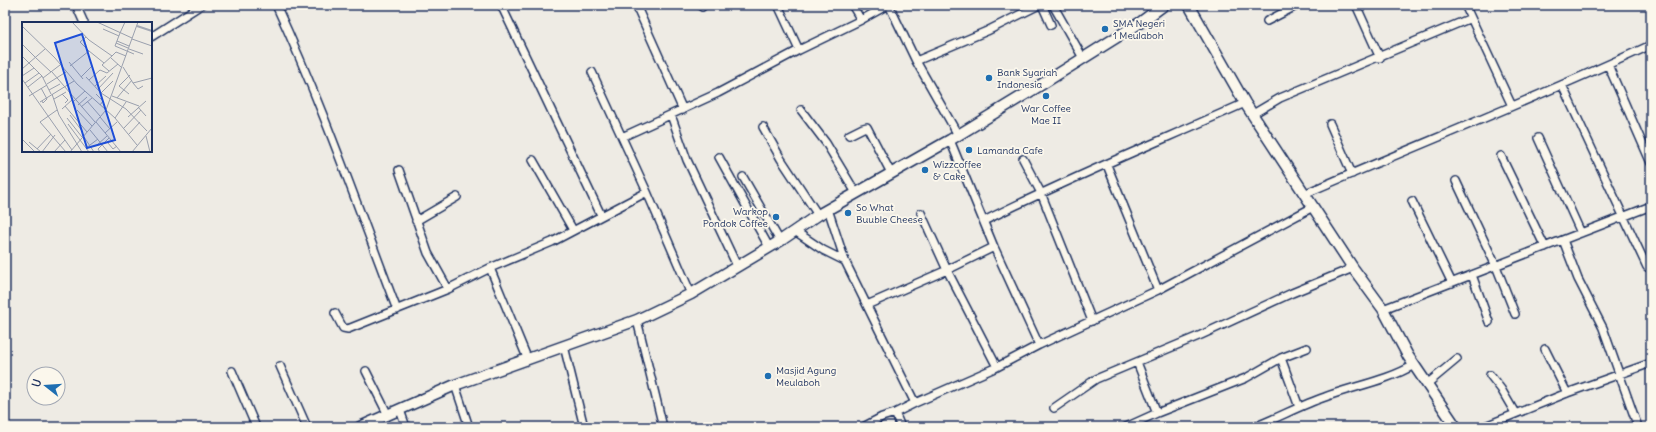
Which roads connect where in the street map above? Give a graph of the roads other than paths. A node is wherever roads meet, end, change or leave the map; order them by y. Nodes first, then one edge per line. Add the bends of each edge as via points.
1 (76, 5) edge
2 (201, 5) edge
3 (276, 5) edge
4 (636, 5) edge
5 (778, 5) edge
6 (852, 5) edge
7 (889, 5) edge
8 (1040, 5) edge
9 (1053, 5) edge
10 (1189, 5) edge
11 (1298, 5) edge
12 (1356, 5) edge
13 (1465, 5) edge
14 (1165, 6) edge
15 (502, 9) dead end
16 (1471, 18) junction
17 (861, 20) junction
18 (1267, 21) dead end
19 (84, 22) edge
20 (1051, 26) dead end
21 (152, 36) edge
22 (1651, 46) edge
23 (799, 50) junction
24 (1083, 58) junction
25 (1380, 58) junction
26 (916, 61) junction
27 (1608, 64) junction
28 (592, 72) dead end
29 (1562, 85) junction
30 (1245, 103) junction
31 (1512, 106) junction
32 (683, 110) junction
33 (801, 110) dead end
34 (1253, 114) junction
35 (671, 115) junction
36 (1330, 124) dead end
37 (763, 127) dead end
38 (849, 135) dead end
39 (622, 136) junction
40 (954, 137) junction
41 (1538, 138) dead end
42 (1501, 156) dead end
43 (719, 157) dead end
44 (1023, 159) dead end
45 (533, 160) dead end
46 (1651, 163) edge
47 (1107, 165) junction
48 (399, 170) dead end
49 (891, 173) junction
50 (1352, 174) junction
51 (743, 176) dead end
52 (1456, 181) dead end
53 (646, 192) junction
54 (856, 193) junction
55 (1041, 193) junction
56 (1304, 194) junction
57 (456, 197) dead end
58 (1412, 202) dead end
59 (1651, 206) edge
60 (1313, 207) junction
61 (828, 209) junction
62 (921, 213) dead end
63 (601, 215) junction
64 (818, 215) junction
65 (1623, 217) junction
66 (416, 221) junction
67 (984, 221) junction
68 (573, 230) junction
69 (794, 230) junction
70 (1581, 233) junction
71 (1563, 240) junction
72 (780, 241) junction
73 (769, 247) junction
74 (994, 247) junction
75 (1544, 247) junction
76 (844, 261) junction
77 (737, 266) junction
78 (1496, 266) junction
79 (1647, 267) dead end
80 (490, 268) junction
81 (1353, 268) junction
82 (947, 270) junction
83 (1472, 275) junction
84 (1452, 283) junction
85 (448, 288) junction
86 (1158, 290) junction
87 (691, 294) junction
88 (866, 305) junction
89 (1383, 309) junction
90 (397, 310) junction
91 (335, 313) dead end
92 (1515, 314) dead end
93 (637, 320) junction
94 (1092, 321) junction
95 (1489, 322) dead end
96 (1039, 345) junction
97 (564, 346) junction
98 (1307, 348) dead end
99 (1545, 349) dead end
100 (1281, 358) junction
101 (1457, 358) dead end
102 (528, 360) junction
103 (1137, 362) junction
104 (1651, 363) edge
105 (1414, 365) junction
106 (280, 366) dead end
107 (997, 367) junction
108 (232, 371) dead end
109 (366, 371) dead end
110 (1620, 374) junction
111 (1490, 375) dead end
112 (1428, 384) junction
113 (455, 385) junction
114 (1567, 393) junction
115 (915, 403) junction
116 (1299, 407) junction
117 (1054, 408) dead end
118 (400, 410) junction
119 (1157, 413) junction
120 (1515, 413) junction
121 (895, 414) junction
122 (388, 415) junction
123 (1269, 424) edge
124 (256, 427) edge
125 (307, 427) edge
126 (360, 427) edge
127 (406, 427) edge
128 (469, 427) edge
129 (584, 427) edge
130 (663, 427) edge
131 (863, 427) edge
132 (901, 427) edge
133 (1126, 427) edge
134 (1254, 427) edge
135 (1456, 427) edge
136 (1483, 427) edge
137 (1638, 427) edge

1 - 19 street
2 - 21 street
3 - 90 street
4 - 32 street
5 - 23 street
6 - 17 street
7 - 17 street
7 - 26 street
8 - 20 street
8 - 26 street
9 - 24 street
10 - 30 highway
11 - 18 street
12 - 25 street
13 - 16 street
14 - 24 highway
15 - 63 street
16 - 25 street
16 - 31 street
17 - 23 street
22 - 27 street
23 - 32 street
24 - 40 highway
25 - 34 street via 1280,98
26 - 40 street
27 - 29 street
27 - 46 street
28 - 39 street
29 - 31 street
29 - 65 street
30 - 34 highway
30 - 47 street
31 - 50 street
32 - 35 street
33 - 54 street via 826,143
34 - 56 highway
35 - 39 street
35 - 77 street via 687,160
36 - 50 street
37 - 64 street
38 - 49 street via 867,127
39 - 53 street
40 - 49 highway
40 - 67 street
41 - 70 street
42 - 75 street
43 - 73 street
44 - 55 street
45 - 68 street
47 - 55 street
47 - 86 street
48 - 66 street
49 - 54 highway
50 - 56 street
51 - 72 street
52 - 78 street
53 - 63 street
53 - 87 street
54 - 61 highway
55 - 67 street
55 - 94 street
56 - 60 highway
57 - 66 street
58 - 84 street
59 - 65 street
60 - 81 highway
60 - 86 street
61 - 64 highway
61 - 76 street
62 - 82 street
63 - 68 street
64 - 69 highway
65 - 70 street
65 - 79 street
66 - 85 street via 428,253
67 - 74 street
68 - 80 street via 552,242
69 - 72 highway
69 - 76 street
70 - 71 street
71 - 75 street
71 - 110 street via 1578,279 1603,328
72 - 73 highway
73 - 77 highway
74 - 82 street
74 - 96 street
75 - 78 street
76 - 88 street
77 - 87 highway
78 - 83 street
78 - 92 street
80 - 85 street
80 - 102 street
81 - 89 highway
81 - 103 street
82 - 88 street
82 - 107 street
83 - 84 street
83 - 95 street
84 - 89 street
85 - 90 street
86 - 94 street
87 - 93 highway
88 - 115 street
89 - 105 highway
90 - 91 street via 348,329 344,328
93 - 97 highway
93 - 130 street
94 - 96 street
96 - 107 street
97 - 102 highway
97 - 129 street
98 - 100 street
99 - 114 street
100 - 116 street
100 - 119 street via 1246,378
101 - 112 street
102 - 113 highway
103 - 117 street via 1096,379
103 - 119 street
104 - 110 street
105 - 112 highway
105 - 116 street via 1402,372
106 - 125 street
107 - 115 street
108 - 124 street
109 - 122 street
110 - 114 street
110 - 137 street
111 - 120 street
112 - 135 highway
113 - 118 highway
113 - 128 street
114 - 120 street
115 - 121 street
116 - 123 street
118 - 122 highway
118 - 127 street
119 - 133 street
120 - 136 street
121 - 131 street via 882,417
121 - 132 street
122 - 126 highway
123 - 134 street

